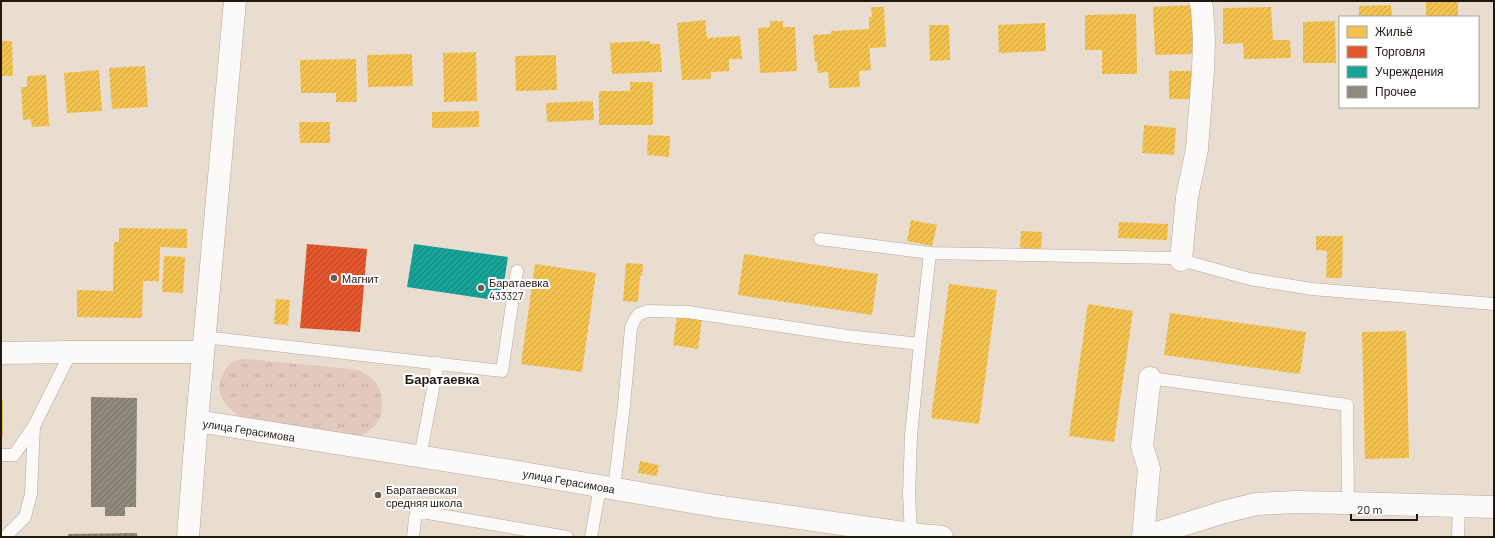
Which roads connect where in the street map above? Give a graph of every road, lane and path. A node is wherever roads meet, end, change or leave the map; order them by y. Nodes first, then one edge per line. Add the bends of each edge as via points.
1 (235, 1) edge
2 (1200, 1) edge
3 (820, 239) dead end
4 (930, 254) junction
5 (1181, 260) junction
6 (517, 271) dead end
7 (1494, 304) edge
8 (204, 344) junction
9 (920, 344) junction
10 (71, 352) junction
11 (1, 354) edge
12 (438, 363) junction
13 (1150, 378) joint
14 (197, 422) junction
15 (34, 426) junction
16 (1, 455) edge
17 (420, 457) junction
18 (607, 488) junction
19 (1348, 503) junction
20 (1459, 506) junction
21 (1494, 507) edge
22 (911, 534) junction
23 (5, 537) edge
24 (188, 537) edge
25 (413, 537) edge
26 (567, 537) edge
27 (591, 537) edge
28 (942, 537) edge
29 (1144, 537) edge
30 (1458, 537) edge

1 - 8 street
2 - 5 street via 1204,40 1198,149 1187,197
3 - 4 lane
4 - 5 lane
4 - 9 lane
5 - 7 lane via 1250,279 1312,289
6 - 12 lane via 502,371
8 - 10 street
8 - 12 lane
8 - 14 street
9 - 18 lane via 847,336 688,312 648,311 639,314 631,328 624,405
9 - 22 lane via 908,494
10 - 11 street
10 - 15 lane
12 - 17 lane
13 - 19 lane via 1347,405
13 - 29 street via 1142,446 1149,469
14 - 17 street, улица Герасимова
14 - 24 street
15 - 16 lane via 14,455
15 - 23 lane via 31,494 25,517
17 - 18 street, улица Герасимова
18 - 22 street, улица Герасимова
18 - 27 lane
19 - 20 street
19 - 29 street via 1256,504
20 - 21 street
20 - 30 lane
22 - 28 street, улица Герасимова
25 - 26 lane via 416,511

